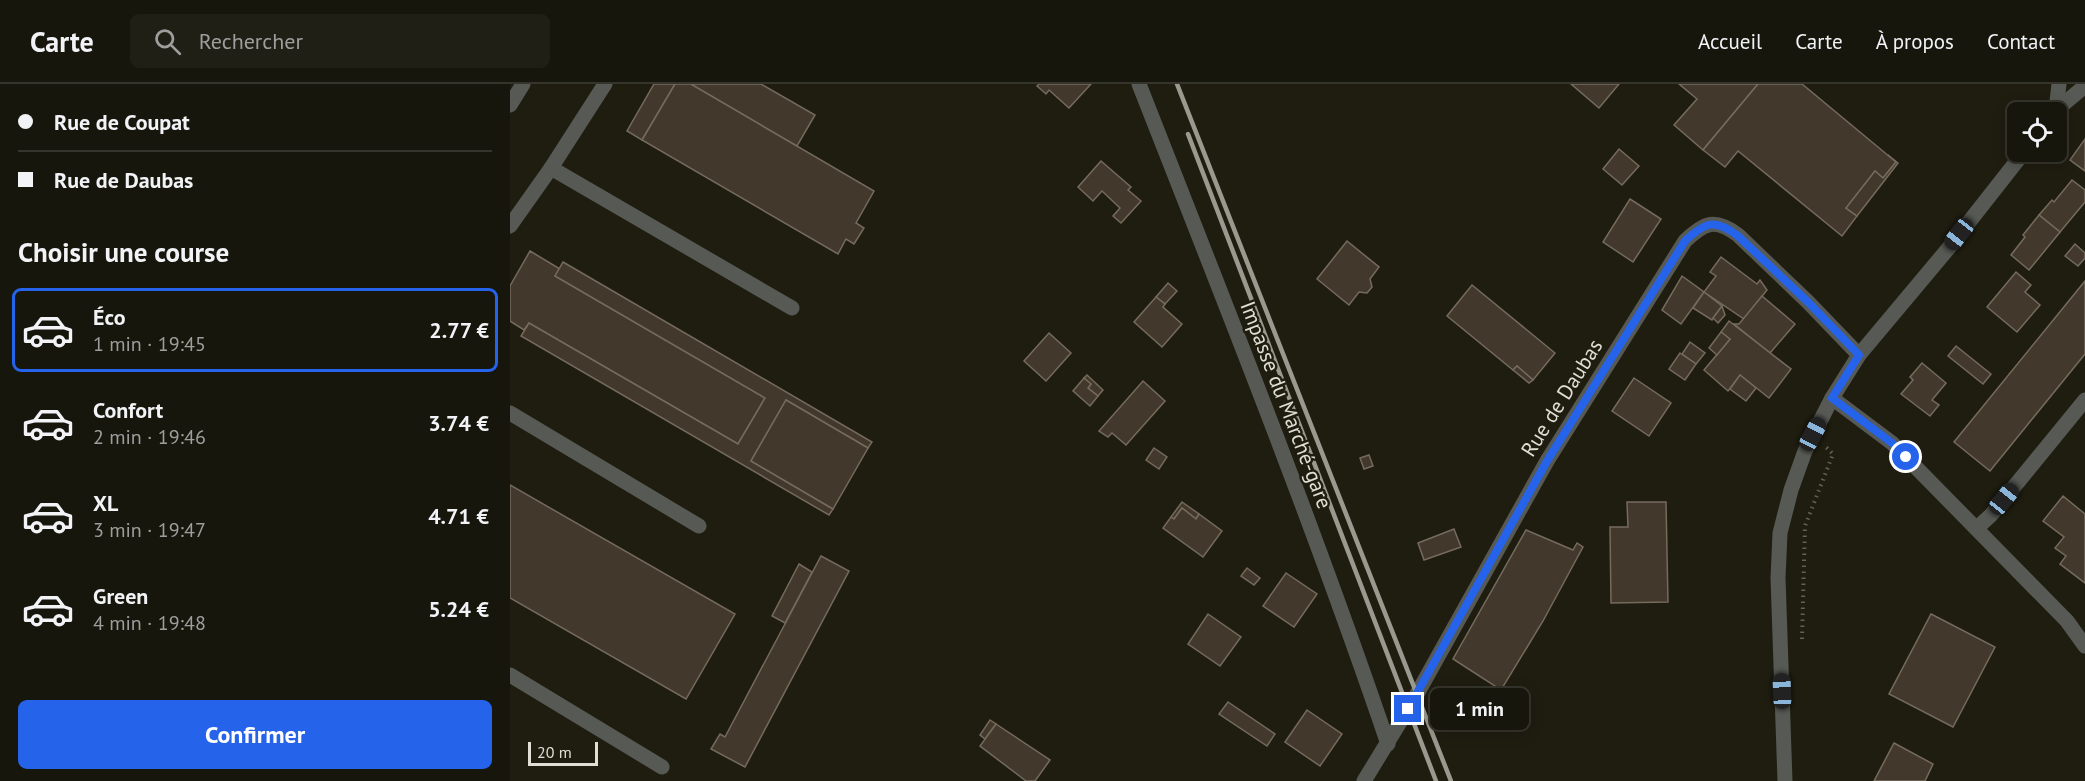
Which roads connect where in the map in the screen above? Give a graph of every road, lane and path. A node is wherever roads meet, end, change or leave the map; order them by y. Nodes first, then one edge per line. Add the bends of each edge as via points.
1 (524, 84) edge
2 (605, 84) edge
3 (1139, 84) edge
4 (2059, 84) edge
5 (2085, 86) edge
6 (2056, 102) edge
7 (2066, 102) edge
8 (510, 105) edge
9 (2016, 162) edge
10 (551, 168) junction
11 (510, 226) edge
12 (792, 308) dead end
13 (1859, 355) junction
14 (1832, 398) junction
15 (2085, 400) edge
16 (510, 413) edge
17 (1813, 434) junction
18 (699, 526) dead end
19 (1977, 528) junction
20 (1802, 644) dead end
21 (2085, 646) edge
22 (510, 675) edge
23 (1388, 744) junction
24 (662, 767) dead end
25 (1364, 781) edge
26 (1785, 781) edge

1 - 8 street
2 - 10 street
3 - 23 street, Impasse du Marché-gare via 1303,507
4 - 6 street
5 - 7 street
9 - 13 street
10 - 11 street
10 - 12 street
13 - 14 street
13 - 23 street, Rue de Daubas via 1726,226 1698,229 1685,241 1547,461
14 - 17 street
14 - 19 street via 1892,443
15 - 19 street
16 - 18 street
17 - 20 path via 1833,454 1805,526
17 - 26 street via 1791,490 1780,533
19 - 21 street via 2067,621
22 - 24 street
23 - 25 street, Rue de Daubas

